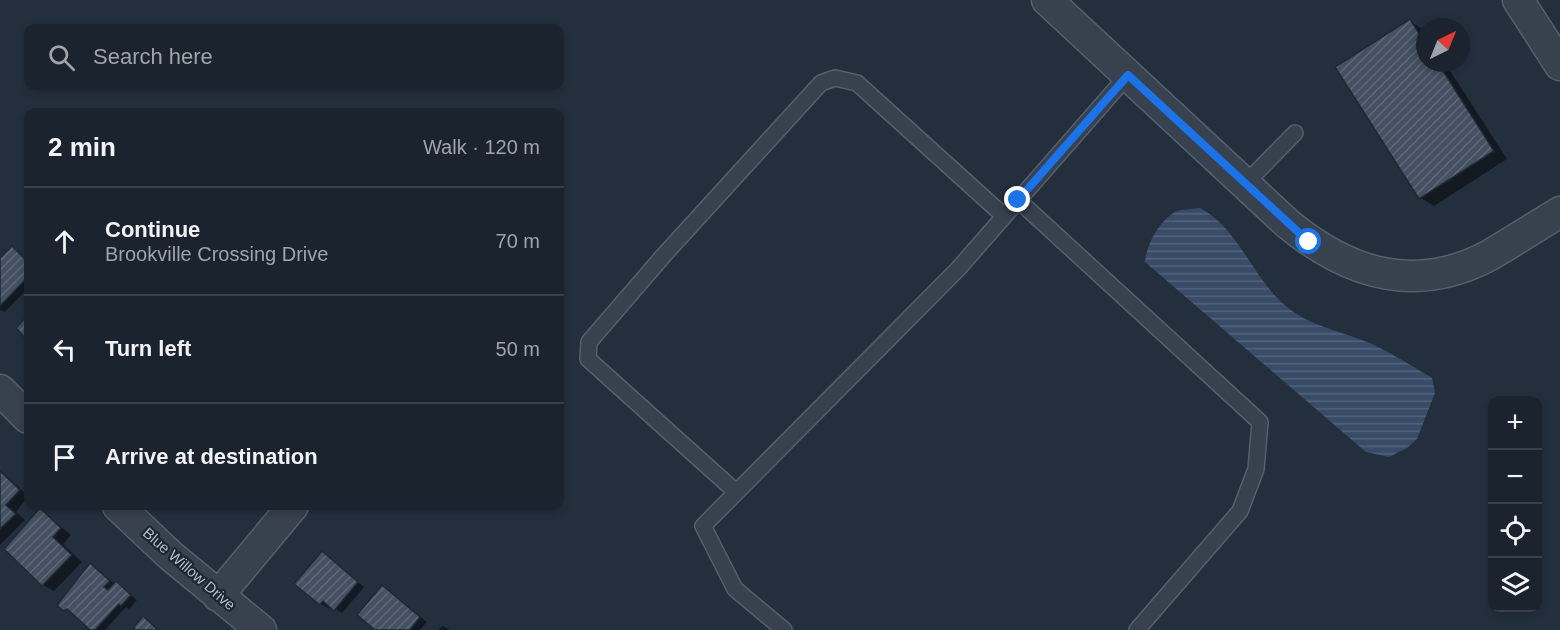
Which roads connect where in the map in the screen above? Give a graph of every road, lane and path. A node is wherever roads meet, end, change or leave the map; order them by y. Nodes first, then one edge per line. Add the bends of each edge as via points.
1 (1047, 0) edge
2 (1518, 0) edge
3 (1560, 65) edge
4 (1128, 75) junction
5 (1294, 133) dead end
6 (1245, 184) junction
7 (1018, 200) junction
8 (1560, 212) edge
9 (1004, 216) junction
10 (0, 390) edge
11 (24, 414) edge
12 (736, 492) junction
13 (122, 510) edge
14 (290, 510) edge
15 (218, 596) junction
16 (261, 630) edge
17 (784, 630) edge
18 (1137, 630) edge

1 - 4 street
2 - 3 street
4 - 6 street
4 - 7 lane
5 - 6 lane
6 - 8 street via 1287,224 1328,254 1378,273 1407,276 1461,267
7 - 9 lane
7 - 18 lane via 1260,422 1256,469 1240,511
9 - 12 lane via 950,277
9 - 12 lane via 857,83 835,78 821,83 589,342 588,359
10 - 11 street
12 - 17 lane via 703,526 735,589
13 - 15 street, Blue Willow Drive
14 - 15 street
15 - 16 street, Blue Willow Drive

